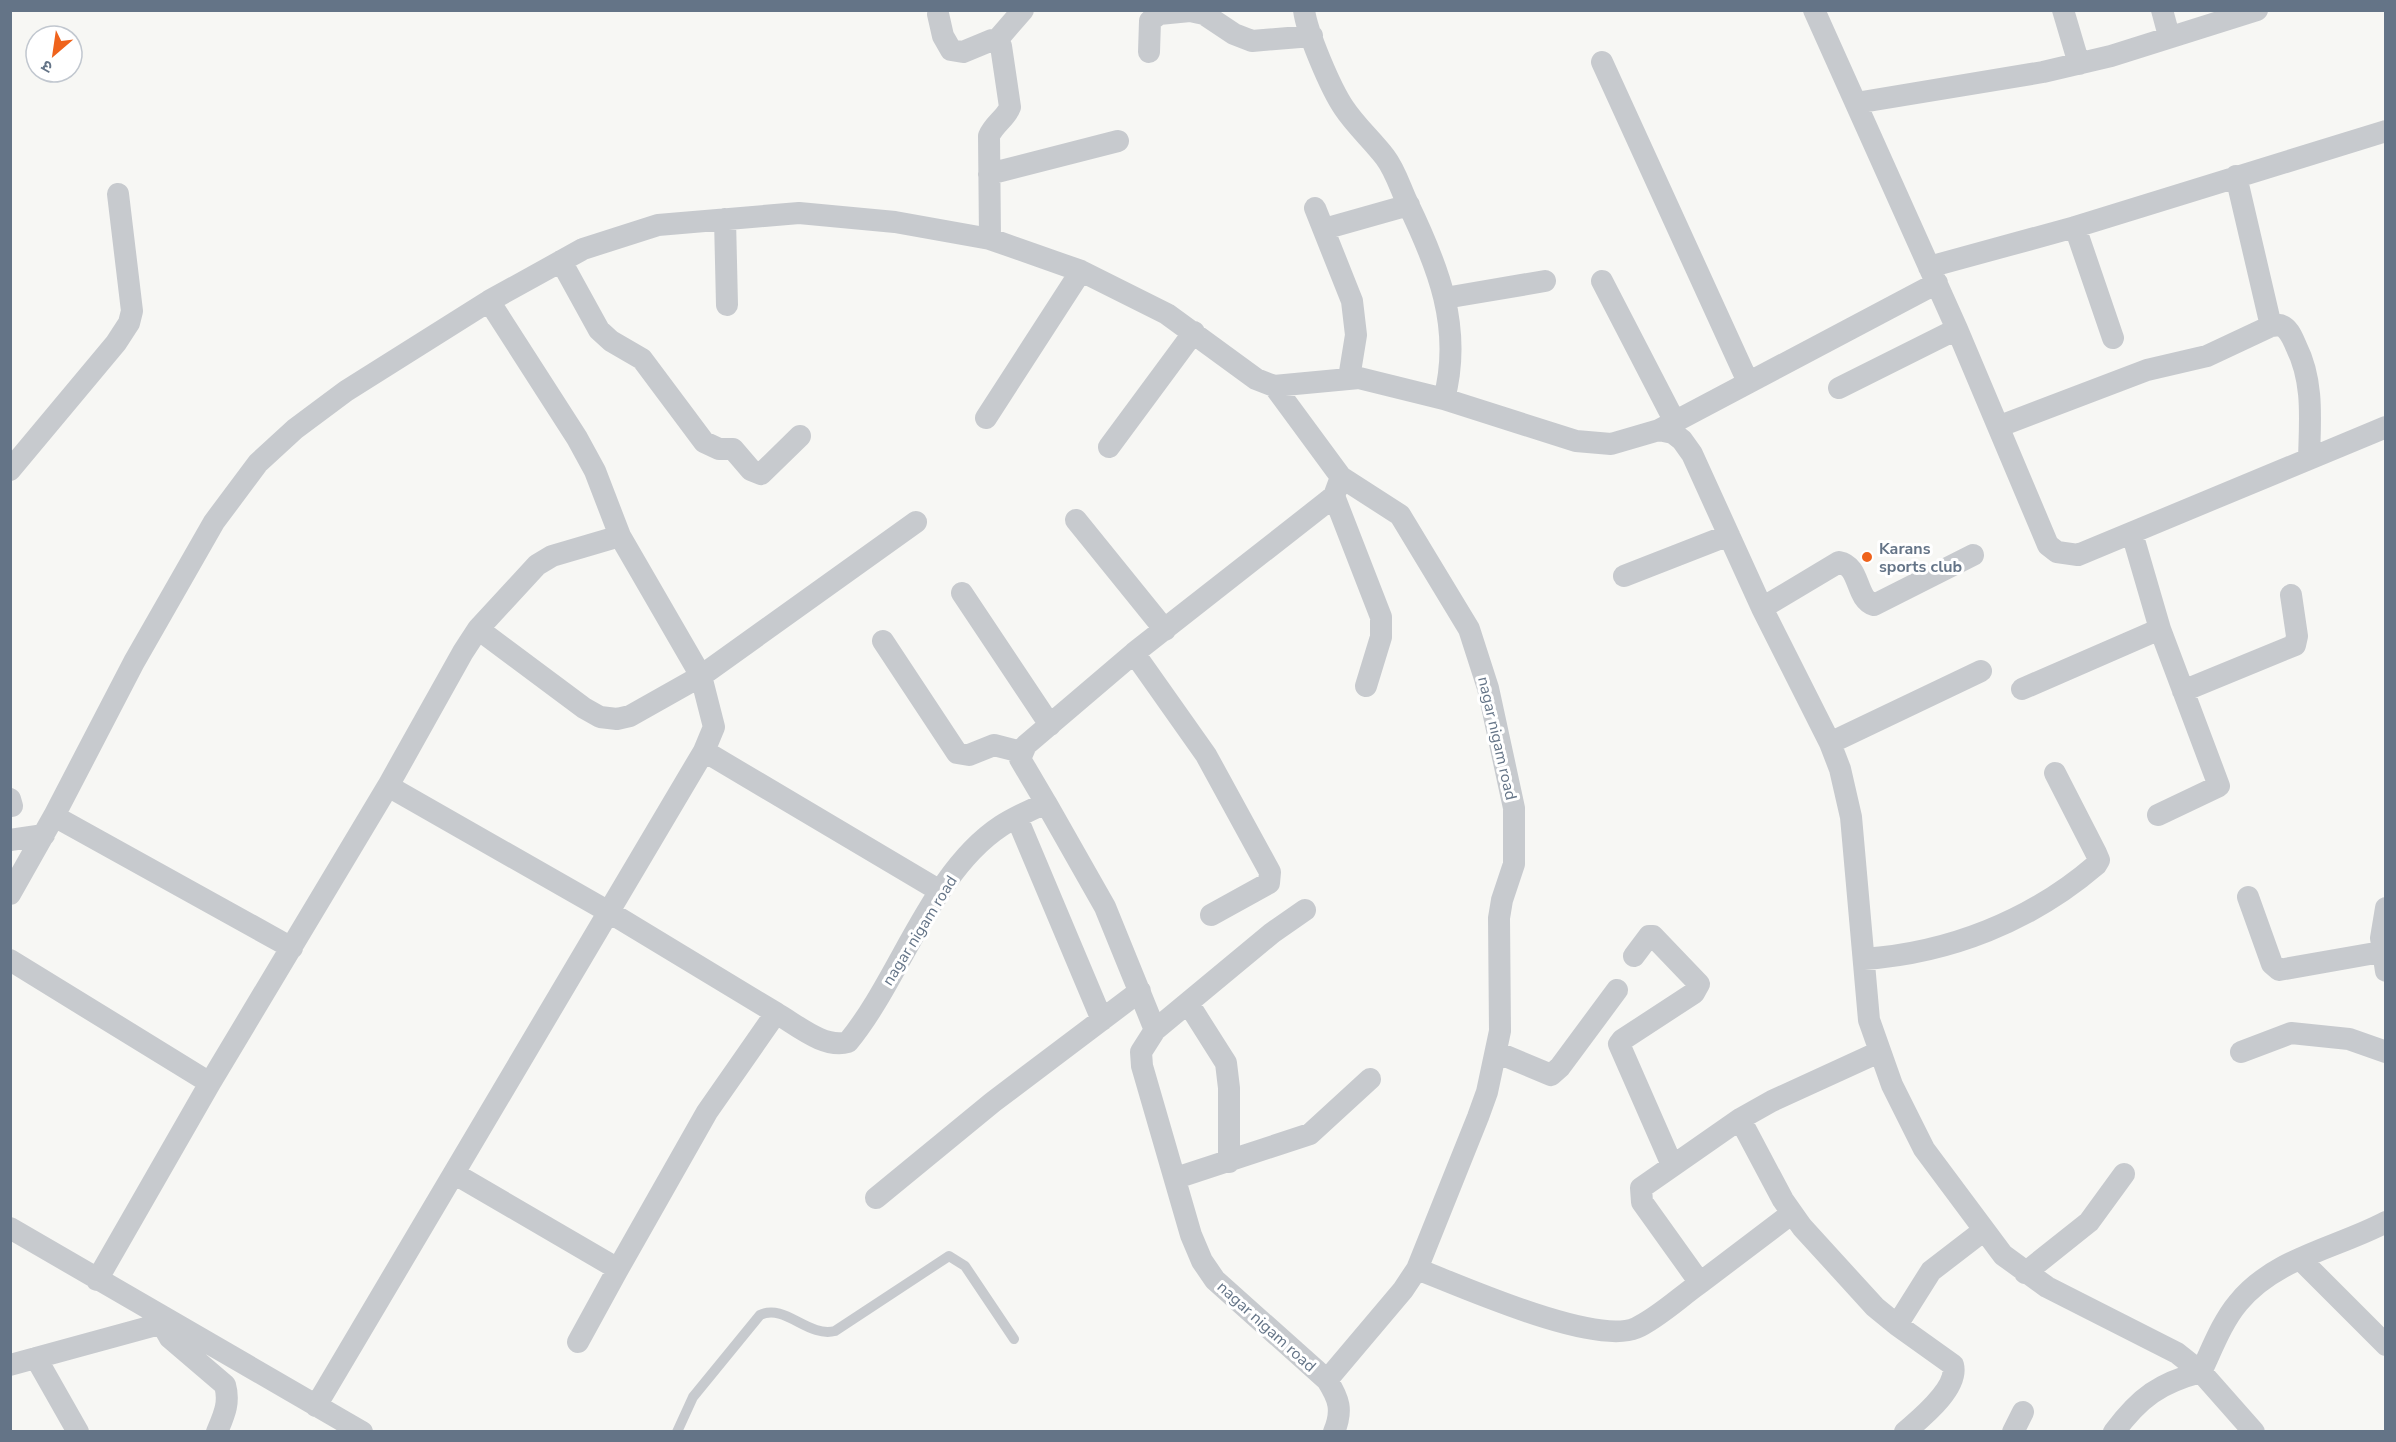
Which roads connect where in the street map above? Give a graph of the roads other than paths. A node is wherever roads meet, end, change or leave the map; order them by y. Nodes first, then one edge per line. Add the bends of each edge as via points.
1 (1023, 10) edge
2 (1304, 10) edge
3 (1814, 10) edge
4 (2063, 10) edge
5 (2162, 10) edge
6 (2257, 10) edge
7 (938, 14) dead end
8 (1312, 36) junction
9 (2169, 36) junction
10 (997, 40) junction
11 (1149, 52) dead end
12 (1602, 62) dead end
13 (2079, 64) junction
14 (1856, 103) junction
15 (2385, 131) edge
16 (1118, 141) dead end
17 (989, 174) junction
18 (2236, 177) junction
19 (118, 194) dead end
20 (1409, 205) junction
21 (725, 219) junction
22 (2075, 227) junction
23 (990, 239) junction
24 (561, 261) junction
25 (1080, 271) junction
26 (1933, 275) junction
27 (1545, 281) dead end
28 (1602, 281) dead end
29 (1445, 298) junction
30 (489, 301) junction
31 (727, 305) dead end
32 (2271, 326) junction
33 (1957, 329) junction
34 (1194, 332) junction
35 (2113, 338) dead end
36 (1349, 378) junction
37 (1748, 382) junction
38 (1274, 386) junction
39 (1839, 388) dead end
40 (1444, 399) junction
41 (986, 418) dead end
42 (1667, 426) junction
43 (2000, 426) junction
44 (2385, 427) edge
45 (800, 436) dead end
46 (1109, 447) dead end
47 (2309, 459) junction
48 (10, 470) edge
49 (1337, 486) junction
50 (1076, 520) dead end
51 (916, 522) dead end
52 (2132, 533) junction
53 (1729, 535) junction
54 (620, 536) junction
55 (1973, 555) dead end
56 (1624, 576) dead end
57 (962, 593) dead end
58 (2290, 594) dead end
59 (1762, 608) junction
60 (478, 629) junction
61 (2160, 629) junction
62 (1165, 630) junction
63 (883, 641) dead end
64 (1134, 654) junction
65 (1981, 671) dead end
66 (701, 676) junction
67 (1366, 686) dead end
68 (2022, 689) dead end
69 (2183, 691) junction
70 (1050, 725) junction
71 (1830, 743) junction
72 (704, 751) junction
73 (1021, 752) junction
74 (2055, 773) dead end
75 (388, 786) junction
76 (1046, 802) junction
77 (2158, 815) dead end
78 (1017, 818) junction
79 (49, 826) junction
80 (10, 840) edge
81 (940, 891) junction
82 (10, 894) edge
83 (2248, 897) dead end
84 (2385, 908) edge
85 (1305, 910) dead end
86 (609, 912) junction
87 (1211, 915) dead end
88 (292, 948) junction
89 (1634, 956) dead end
90 (1864, 959) junction
91 (10, 960) edge
92 (2383, 961) edge
93 (1617, 990) dead end
94 (1140, 991) junction
95 (1188, 1003) junction
96 (777, 1013) junction
97 (1102, 1020) junction
98 (1155, 1030) junction
99 (1496, 1052) junction
100 (1879, 1052) junction
101 (2241, 1052) dead end
102 (2385, 1052) edge
103 (1370, 1079) dead end
104 (210, 1083) junction
105 (1740, 1119) junction
106 (1229, 1162) junction
107 (1672, 1165) junction
108 (455, 1174) junction
109 (2124, 1174) dead end
110 (1176, 1178) junction
111 (876, 1198) dead end
112 (1791, 1214) junction
113 (2385, 1222) edge
114 (10, 1228) edge
115 (1983, 1231) junction
116 (2300, 1259) junction
117 (618, 1269) junction
118 (1417, 1269) junction
119 (2025, 1273) junction
120 (97, 1280) junction
121 (1700, 1283) junction
122 (158, 1319) junction
123 (1897, 1326) junction
124 (1014, 1339) dead end
125 (578, 1342) dead end
126 (2385, 1345) edge
127 (36, 1358) junction
128 (10, 1365) edge
129 (2201, 1371) junction
130 (1327, 1380) junction
131 (316, 1406) junction
132 (78, 1431) edge
133 (217, 1431) edge
134 (362, 1431) edge
135 (677, 1431) edge
136 (1334, 1431) edge
137 (1905, 1431) edge
138 (2114, 1431) edge
139 (2254, 1431) edge

1 - 10 street
2 - 8 street
3 - 14 street
4 - 13 street
5 - 9 street
6 - 9 street
7 - 10 street via 946,44 957,53
8 - 11 street via 1252,41 1204,14 1159,14 1150,21
8 - 20 street via 1343,107 1390,165
9 - 13 street
10 - 17 street via 1010,107 990,136
12 - 37 street
13 - 14 street
14 - 26 street
15 - 18 street
16 - 17 street
17 - 23 street
18 - 22 street
18 - 32 street
19 - 48 street via 132,311 129,322 116,343
20 - 29 street
20 - 36 street via 1319,219 1352,301 1356,334
21 - 23 street via 799,213 895,222
21 - 24 street via 658,225 583,249
21 - 31 street
22 - 26 street
22 - 35 street
23 - 25 street
24 - 30 street
24 - 45 street via 599,330 642,359 704,442 719,449 733,449 751,470 761,474
25 - 34 street via 1167,314
25 - 41 street
26 - 33 street
26 - 37 street
27 - 29 street
28 - 42 street
29 - 40 street via 1453,354
30 - 54 street via 577,438 595,471
30 - 79 street via 346,392 295,429 258,463 214,522 134,662
32 - 43 street via 2207,356 2147,370
32 - 47 street via 2286,327 2308,372
33 - 39 street
33 - 43 street
34 - 38 street via 1256,379
34 - 46 street
36 - 38 street
36 - 40 street
37 - 42 street
38 - 49 street, nagar nigam road
40 - 42 street via 1594,444 1611,444
42 - 53 street via 1692,454
43 - 52 street via 2048,545 2057,552 2078,555
44 - 47 street
47 - 52 street
49 - 62 street
49 - 67 street via 1381,617 1380,637
49 - 99 street, nagar nigam road via 1395,510 1407,523 1425,560 1462,614 1488,688 1514,808 1514,864 1499,918 1500,1031
50 - 62 street
51 - 66 street
52 - 61 street
53 - 56 street
53 - 59 street
54 - 60 street via 552,556 537,565
54 - 66 street
55 - 59 street via 1874,604 1866,600 1851,568 1839,562
57 - 70 street
58 - 69 street via 2295,645
59 - 71 street
60 - 66 street via 600,717 630,716
60 - 75 street
61 - 68 street
61 - 69 street
62 - 64 street
63 - 73 street via 957,753 969,755 994,745
64 - 70 street
64 - 87 street via 1206,755 1270,872 1269,883
65 - 71 street
66 - 72 street via 714,727
69 - 77 street via 2219,786
70 - 73 street
71 - 90 street via 1851,817
72 - 81 street
72 - 86 street
73 - 76 street via 1024,768
74 - 90 street via 2096,853 2096,865 2037,908 1981,933 1895,957
75 - 86 street
75 - 88 street
76 - 78 street, nagar nigam road
76 - 94 street via 1105,907
78 - 81 street, nagar nigam road via 985,839
78 - 97 street
79 - 80 street
79 - 82 street
79 - 88 street
81 - 96 street, nagar nigam road via 848,1042 826,1042
83 - 92 street via 2272,964 2279,970
84 - 92 street
85 - 95 street
86 - 96 street
86 - 108 street
88 - 104 street
89 - 107 street via 1653,936 1699,984 1694,993 1619,1044
90 - 100 street via 1869,1020
91 - 104 street
93 - 99 street via 1551,1075
94 - 97 street
94 - 98 street
95 - 98 street
95 - 106 street via 1226,1063
96 - 117 street via 707,1112
97 - 111 street via 993,1102
98 - 110 street, nagar nigam road via 1144,1044 1140,1060
99 - 118 street, nagar nigam road via 1478,1117
100 - 105 street
100 - 115 street via 1924,1149
101 - 102 street via 2291,1033 2349,1039
103 - 106 street via 1310,1134
104 - 120 street
105 - 107 street
105 - 112 street
106 - 110 street
107 - 121 street via 1645,1184 1640,1196
108 - 117 street
108 - 131 street
109 - 119 street via 2089,1222
110 - 130 street, nagar nigam road via 1191,1234 1215,1280
112 - 121 street
112 - 123 street via 1854,1286
113 - 116 street
114 - 120 street
115 - 119 street
115 - 123 street via 1931,1271
116 - 126 street
116 - 129 street via 2270,1275 2239,1301
117 - 125 street
118 - 121 street via 1526,1312 1613,1331 1636,1328
118 - 130 street, nagar nigam road
119 - 129 street via 2156,1341
120 - 122 street
122 - 127 street
122 - 131 street
122 - 133 street via 178,1346 225,1385 227,1410
123 - 137 street via 1953,1365 1955,1372 1934,1406
124 - 135 lane via 964,1266 950,1257 834,1331 817,1332 768,1311 760,1315 693,1398
127 - 128 street
127 - 132 street
129 - 138 street via 2154,1390
129 - 139 street
130 - 136 street via 1341,1408
131 - 134 street

